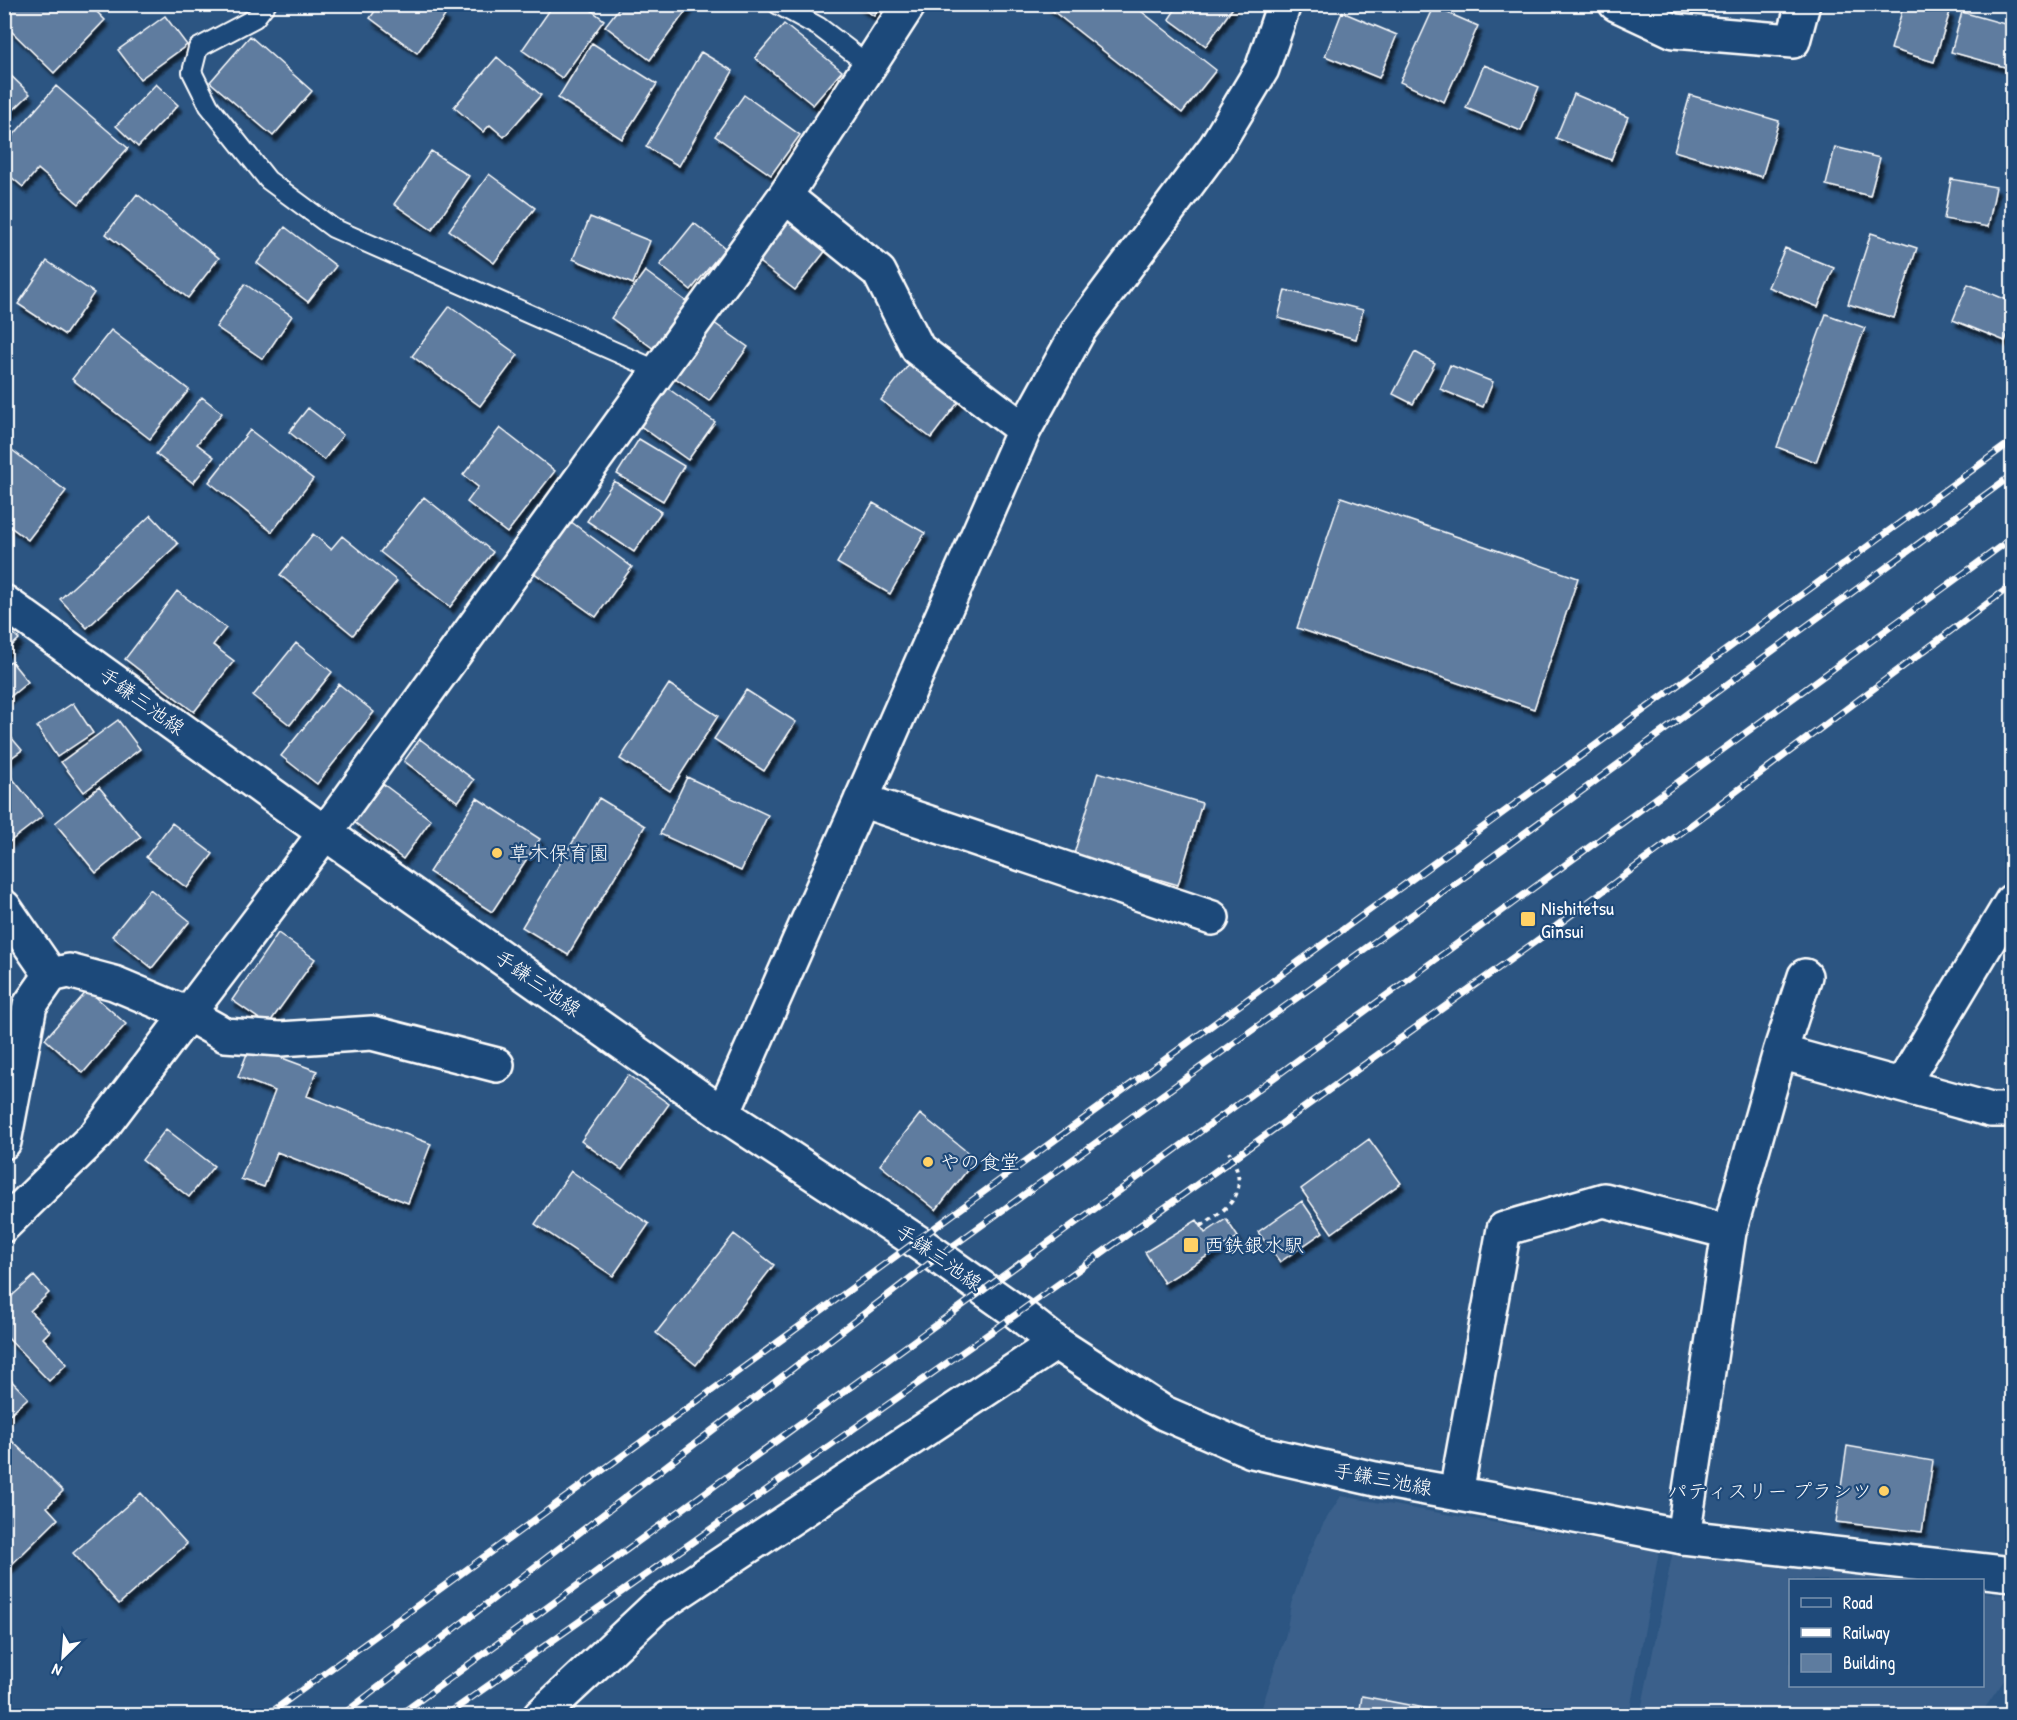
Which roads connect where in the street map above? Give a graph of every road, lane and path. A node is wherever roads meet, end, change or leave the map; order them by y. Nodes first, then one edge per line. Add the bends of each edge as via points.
1 (266, 4) edge
2 (777, 4) edge
3 (909, 4) edge
4 (1284, 4) edge
5 (1616, 4) edge
6 (1803, 4) edge
7 (870, 66) junction
8 (785, 196) junction
9 (659, 370) junction
10 (1024, 430) junction
11 (4, 602) edge
12 (861, 800) junction
13 (325, 833) junction
14 (2013, 901) edge
15 (4, 907) edge
16 (1212, 918) dead end
17 (51, 975) junction
18 (1805, 976) dead end
19 (188, 1014) junction
20 (1780, 1052) junction
21 (498, 1065) dead end
22 (1902, 1085) junction
23 (2013, 1110) edge
24 (723, 1114) junction
25 (4, 1142) edge
26 (1229, 1152) dead end
27 (8, 1214) edge
28 (1201, 1226) dead end
29 (1729, 1232) junction
30 (1056, 1343) junction
31 (1456, 1493) junction
32 (1683, 1538) junction
33 (2013, 1574) edge
34 (540, 1716) edge

1 - 9 lane via 255,18 198,48 192,72 209,106 268,180 333,228
2 - 7 lane via 819,27
3 - 7 street
4 - 10 street via 1262,69 1216,146 1078,330
5 - 6 street via 1674,31 1793,41
7 - 8 street
8 - 9 street
8 - 10 street via 879,272 918,350
9 - 13 street
10 - 12 street
11 - 13 street, 手鎌三池線
12 - 16 street
12 - 24 street
13 - 19 street
13 - 24 street, 手鎌三池線
14 - 22 street
15 - 17 street
17 - 19 street via 69,971 114,983
17 - 25 street via 30,1005
18 - 20 street
19 - 21 street via 225,1035 279,1039 372,1033
19 - 27 street via 97,1134
20 - 22 street
20 - 29 street
22 - 23 street via 1991,1110
24 - 30 street, 手鎌三池線 via 916,1241
26 - 28 path via 1238,1167 1240,1188 1223,1212
29 - 31 street via 1604,1200 1504,1229
29 - 32 street
30 - 31 street, 手鎌三池線 via 1164,1413 1252,1451
30 - 34 street via 655,1608
31 - 32 street, 手鎌三池線
32 - 33 street, 手鎌三池線

